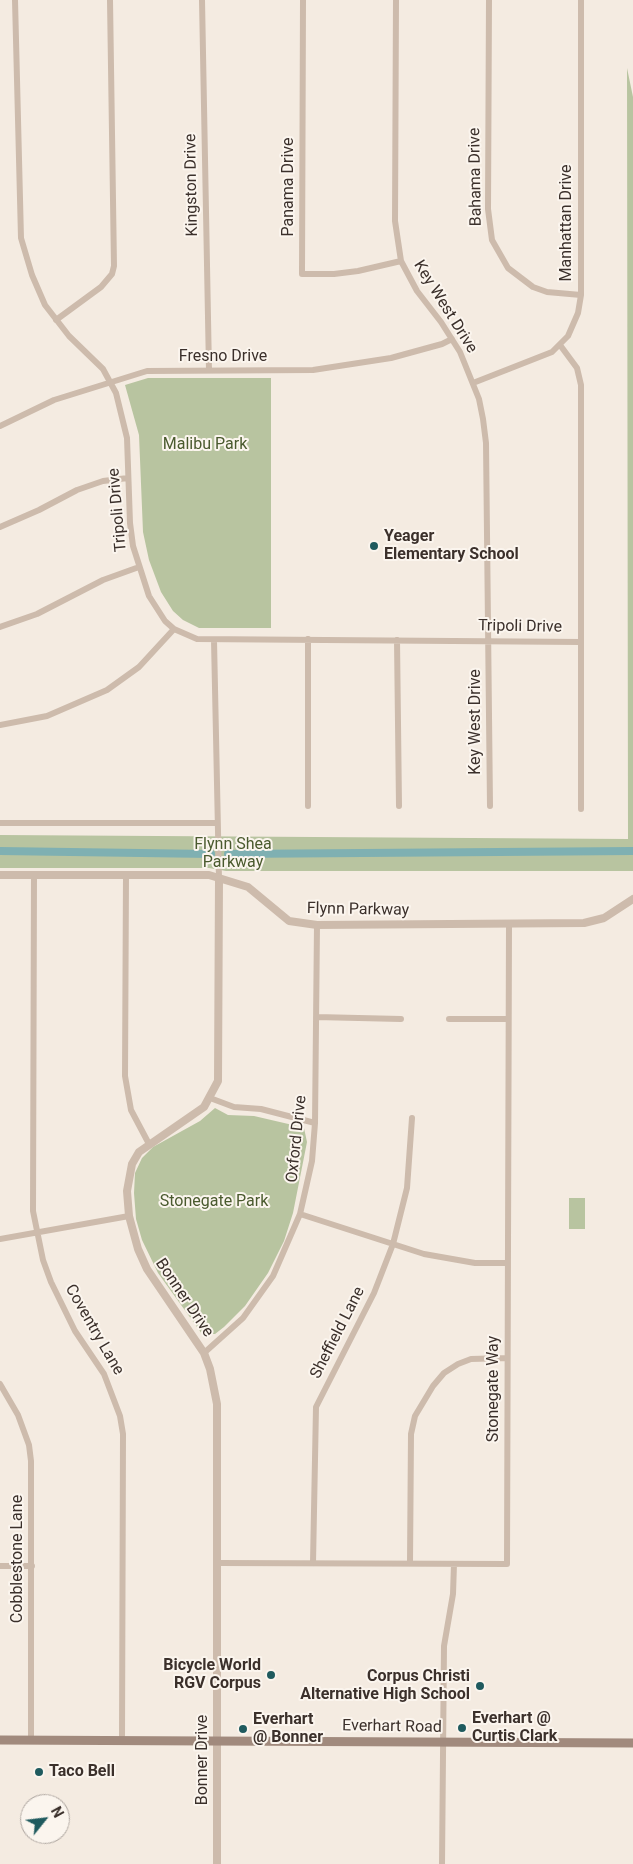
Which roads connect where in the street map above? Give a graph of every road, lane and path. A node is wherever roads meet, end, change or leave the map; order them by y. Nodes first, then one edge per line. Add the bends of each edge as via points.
1 (15, 0) edge
2 (110, 0) edge
3 (202, 0) edge
4 (303, 0) edge
5 (396, 0) edge
6 (489, 0) edge
7 (581, 0) edge
8 (401, 261) junction
9 (580, 295) junction
10 (56, 320) junction
11 (452, 339) junction
12 (560, 345) junction
13 (209, 370) junction
14 (111, 381) junction
15 (473, 383) junction
16 (0, 426) edge
17 (128, 478) junction
18 (0, 527) edge
19 (139, 567) junction
20 (0, 627) edge
21 (174, 629) junction
22 (308, 639) junction
23 (214, 640) junction
24 (397, 640) junction
25 (488, 640) junction
26 (581, 642) junction
27 (0, 725) edge
28 (308, 806) dead end
29 (399, 806) dead end
30 (490, 806) dead end
31 (581, 809) dead end
32 (0, 823) edge
33 (217, 823) junction
34 (0, 875) edge
35 (34, 875) junction
36 (126, 875) junction
37 (219, 879) junction
38 (633, 899) edge
39 (317, 925) junction
40 (509, 925) junction
41 (316, 1017) junction
42 (401, 1019) dead end
43 (449, 1019) dead end
44 (507, 1019) junction
45 (210, 1098) junction
46 (412, 1118) dead end
47 (315, 1124) junction
48 (149, 1144) junction
49 (300, 1214) junction
50 (129, 1216) junction
51 (36, 1232) junction
52 (0, 1239) edge
53 (393, 1244) junction
54 (507, 1264) junction
55 (204, 1353) junction
56 (507, 1358) junction
57 (0, 1384) edge
58 (219, 1563) junction
59 (313, 1563) junction
60 (410, 1563) junction
61 (454, 1564) junction
62 (0, 1566) edge
63 (32, 1566) junction
64 (0, 1740) edge
65 (30, 1740) junction
66 (122, 1740) junction
67 (217, 1740) junction
68 (442, 1743) junction
69 (633, 1743) edge
70 (217, 1864) edge
71 (442, 1864) edge

1 - 10 street, Tripoli Drive via 22,238 32,276
2 - 10 street via 114,266 112,274 101,287
3 - 13 street, Kingston Drive
4 - 8 street, Panama Drive via 302,274 358,271
5 - 8 street, Key West Drive via 395,221
6 - 9 street, Bahama Drive via 488,209 492,240 508,268 533,287 547,292
7 - 9 street, Manhattan Drive
8 - 11 street, Key West Drive via 417,291
9 - 12 street, Manhattan Drive via 573,326
10 - 14 street, Tripoli Drive
11 - 13 street, Fresno Drive via 391,358 353,365 297,370
11 - 15 street, Key West Drive
12 - 15 street, Manhattan Drive via 540,358
12 - 26 street via 577,368 582,385
13 - 14 street, Fresno Drive via 147,371
14 - 16 street, Fresno Drive via 54,400
14 - 17 street, Tripoli Drive via 125,423
15 - 25 street, Key West Drive via 484,419 486,443
17 - 18 street via 83,487
17 - 19 street, Tripoli Drive via 130,523
19 - 20 street via 103,580 37,614
19 - 21 street, Tripoli Drive via 158,612
21 - 23 street, Tripoli Drive via 198,639
21 - 27 street via 139,667 107,690 47,716
22 - 23 street, Tripoli Drive
22 - 24 street, Tripoli Drive
22 - 28 street
23 - 33 street
24 - 25 street, Tripoli Drive
24 - 29 street
25 - 26 street, Tripoli Drive
25 - 30 street, Key West Drive
26 - 31 street
32 - 33 street
33 - 37 street
34 - 35 street, Flynn Parkway
35 - 36 street, Flynn Parkway
35 - 51 street, Coventry Lane via 33,1179
36 - 37 street, Flynn Parkway via 208,875
36 - 48 street via 125,1076 131,1110
37 - 39 street, Flynn Parkway via 248,887 289,921
37 - 45 street, Bonner Drive via 219,1067 218,1081
38 - 40 street, Flynn Parkway via 594,921
39 - 40 street, Flynn Parkway
39 - 41 street, Oxford Drive
40 - 44 street, Stonegate Way
41 - 42 street
41 - 47 street, Oxford Drive
43 - 44 street
44 - 54 street, Stonegate Way
45 - 47 street via 234,1107 261,1109
45 - 48 street, Bonner Drive via 192,1118
46 - 53 street, Sheffield Lane via 407,1188
47 - 49 street, Oxford Drive via 312,1161
48 - 50 street, Bonner Drive via 139,1152 127,1178
49 - 53 street
49 - 55 street, Oxford Drive via 273,1276 260,1295 232,1329
50 - 51 street
50 - 55 street, Bonner Drive via 147,1269
51 - 52 street
51 - 66 street, Coventry Lane via 62,1308 104,1374 120,1416 123,1434
53 - 54 street via 451,1259
53 - 59 street, Sheffield Lane via 374,1293 316,1407
54 - 56 street, Stonegate Way
55 - 58 street, Bonner Drive via 217,1404
56 - 60 street via 471,1359 458,1364 433,1386 415,1416 411,1434
56 - 61 street, Stonegate Way via 507,1564
57 - 63 street, Cobblestone Lane via 18,1415 28,1445 32,1478
58 - 59 street, Stonegate Way
58 - 67 street, Bonner Drive
59 - 60 street, Stonegate Way
60 - 61 street, Stonegate Way
61 - 68 street via 453,1594 444,1646
62 - 63 street
63 - 65 street, Cobblestone Lane
64 - 65 main road, Everhart Road
65 - 66 main road, Everhart Road
66 - 67 main road, Everhart Road
67 - 68 main road, Everhart Road
67 - 70 street, Bonner Drive
68 - 69 main road, Everhart Road
68 - 71 street

